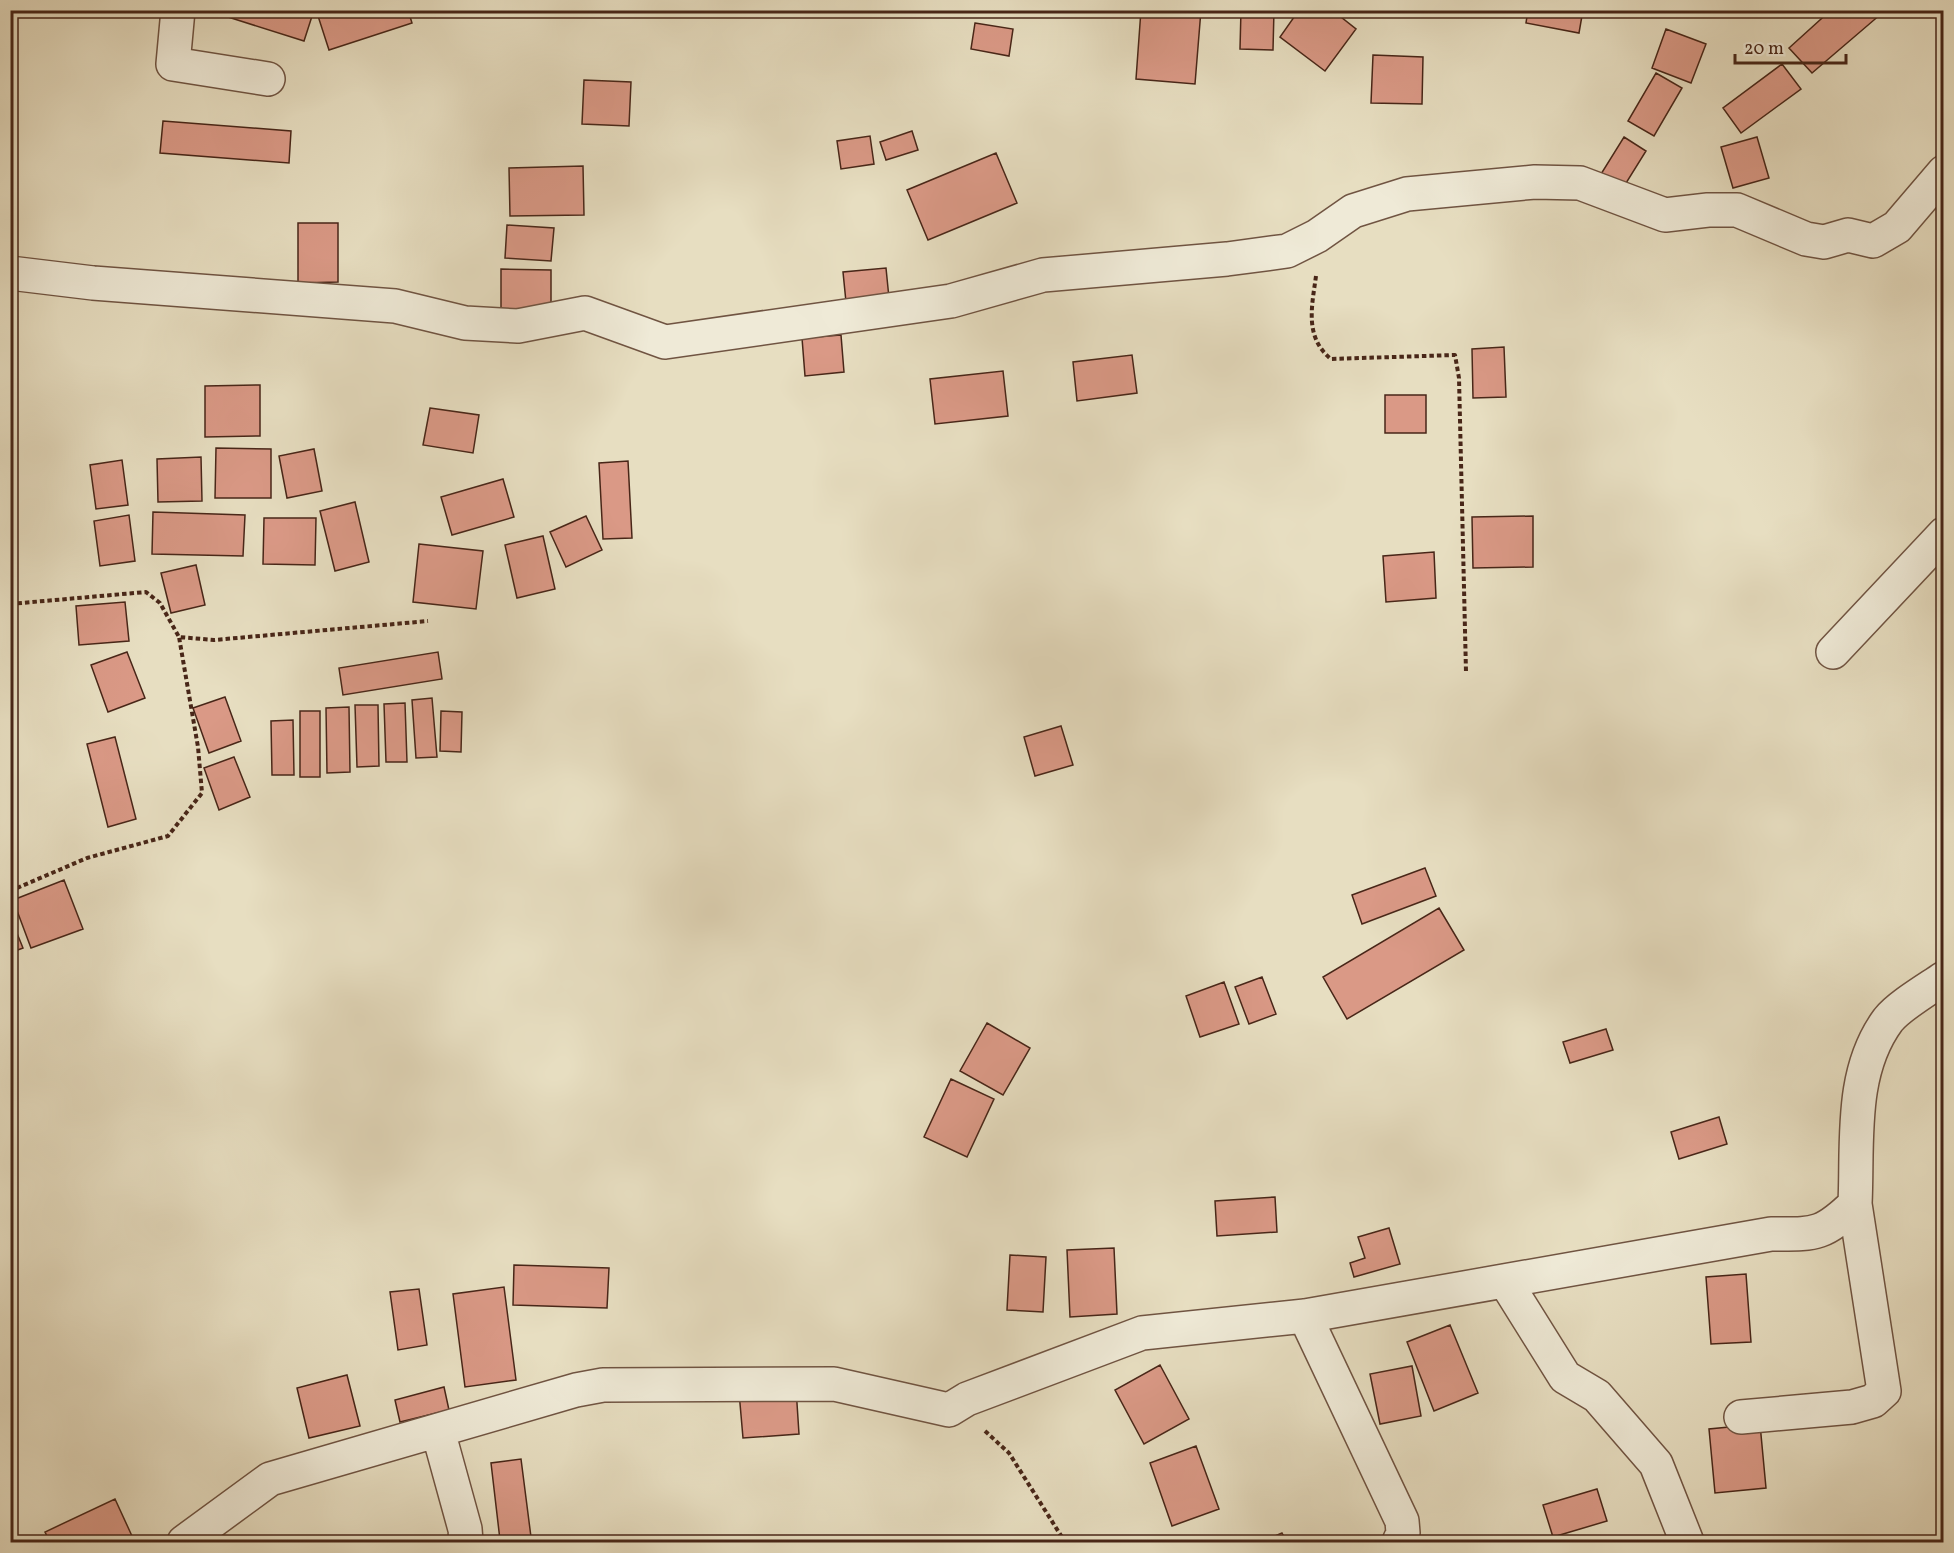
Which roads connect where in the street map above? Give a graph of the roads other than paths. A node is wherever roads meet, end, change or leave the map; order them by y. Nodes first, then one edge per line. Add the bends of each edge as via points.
1 (178, 10) edge
2 (268, 79) dead end
3 (1944, 172) edge
4 (10, 273) edge
5 (1944, 534) edge
6 (1833, 652) dead end
7 (1944, 978) edge
8 (1855, 1204) junction
9 (1505, 1281) junction
10 (1305, 1316) junction
11 (1741, 1418) dead end
12 (438, 1431) junction
13 (184, 1542) edge
14 (466, 1542) edge
15 (1399, 1542) edge
16 (1687, 1542) edge

1 - 2 street via 173,64
3 - 4 street via 1897,227 1873,241 1848,235 1824,242 1806,239 1737,210 1665,215 1580,183 1534,182 1407,194 1353,211 1287,251 1043,275 951,301 665,342 585,313 518,326 465,323 395,306
5 - 6 street
7 - 8 street via 1889,1019 1871,1052 1860,1087
8 - 9 street via 1832,1226 1812,1234 1770,1234
8 - 11 street via 1884,1391 1873,1401 1852,1407
9 - 10 street
9 - 16 street via 1565,1377 1597,1396 1656,1464
10 - 12 street via 1142,1334 967,1399 949,1410 834,1384 603,1385
10 - 15 street via 1402,1521
12 - 13 street via 270,1479
12 - 14 street

